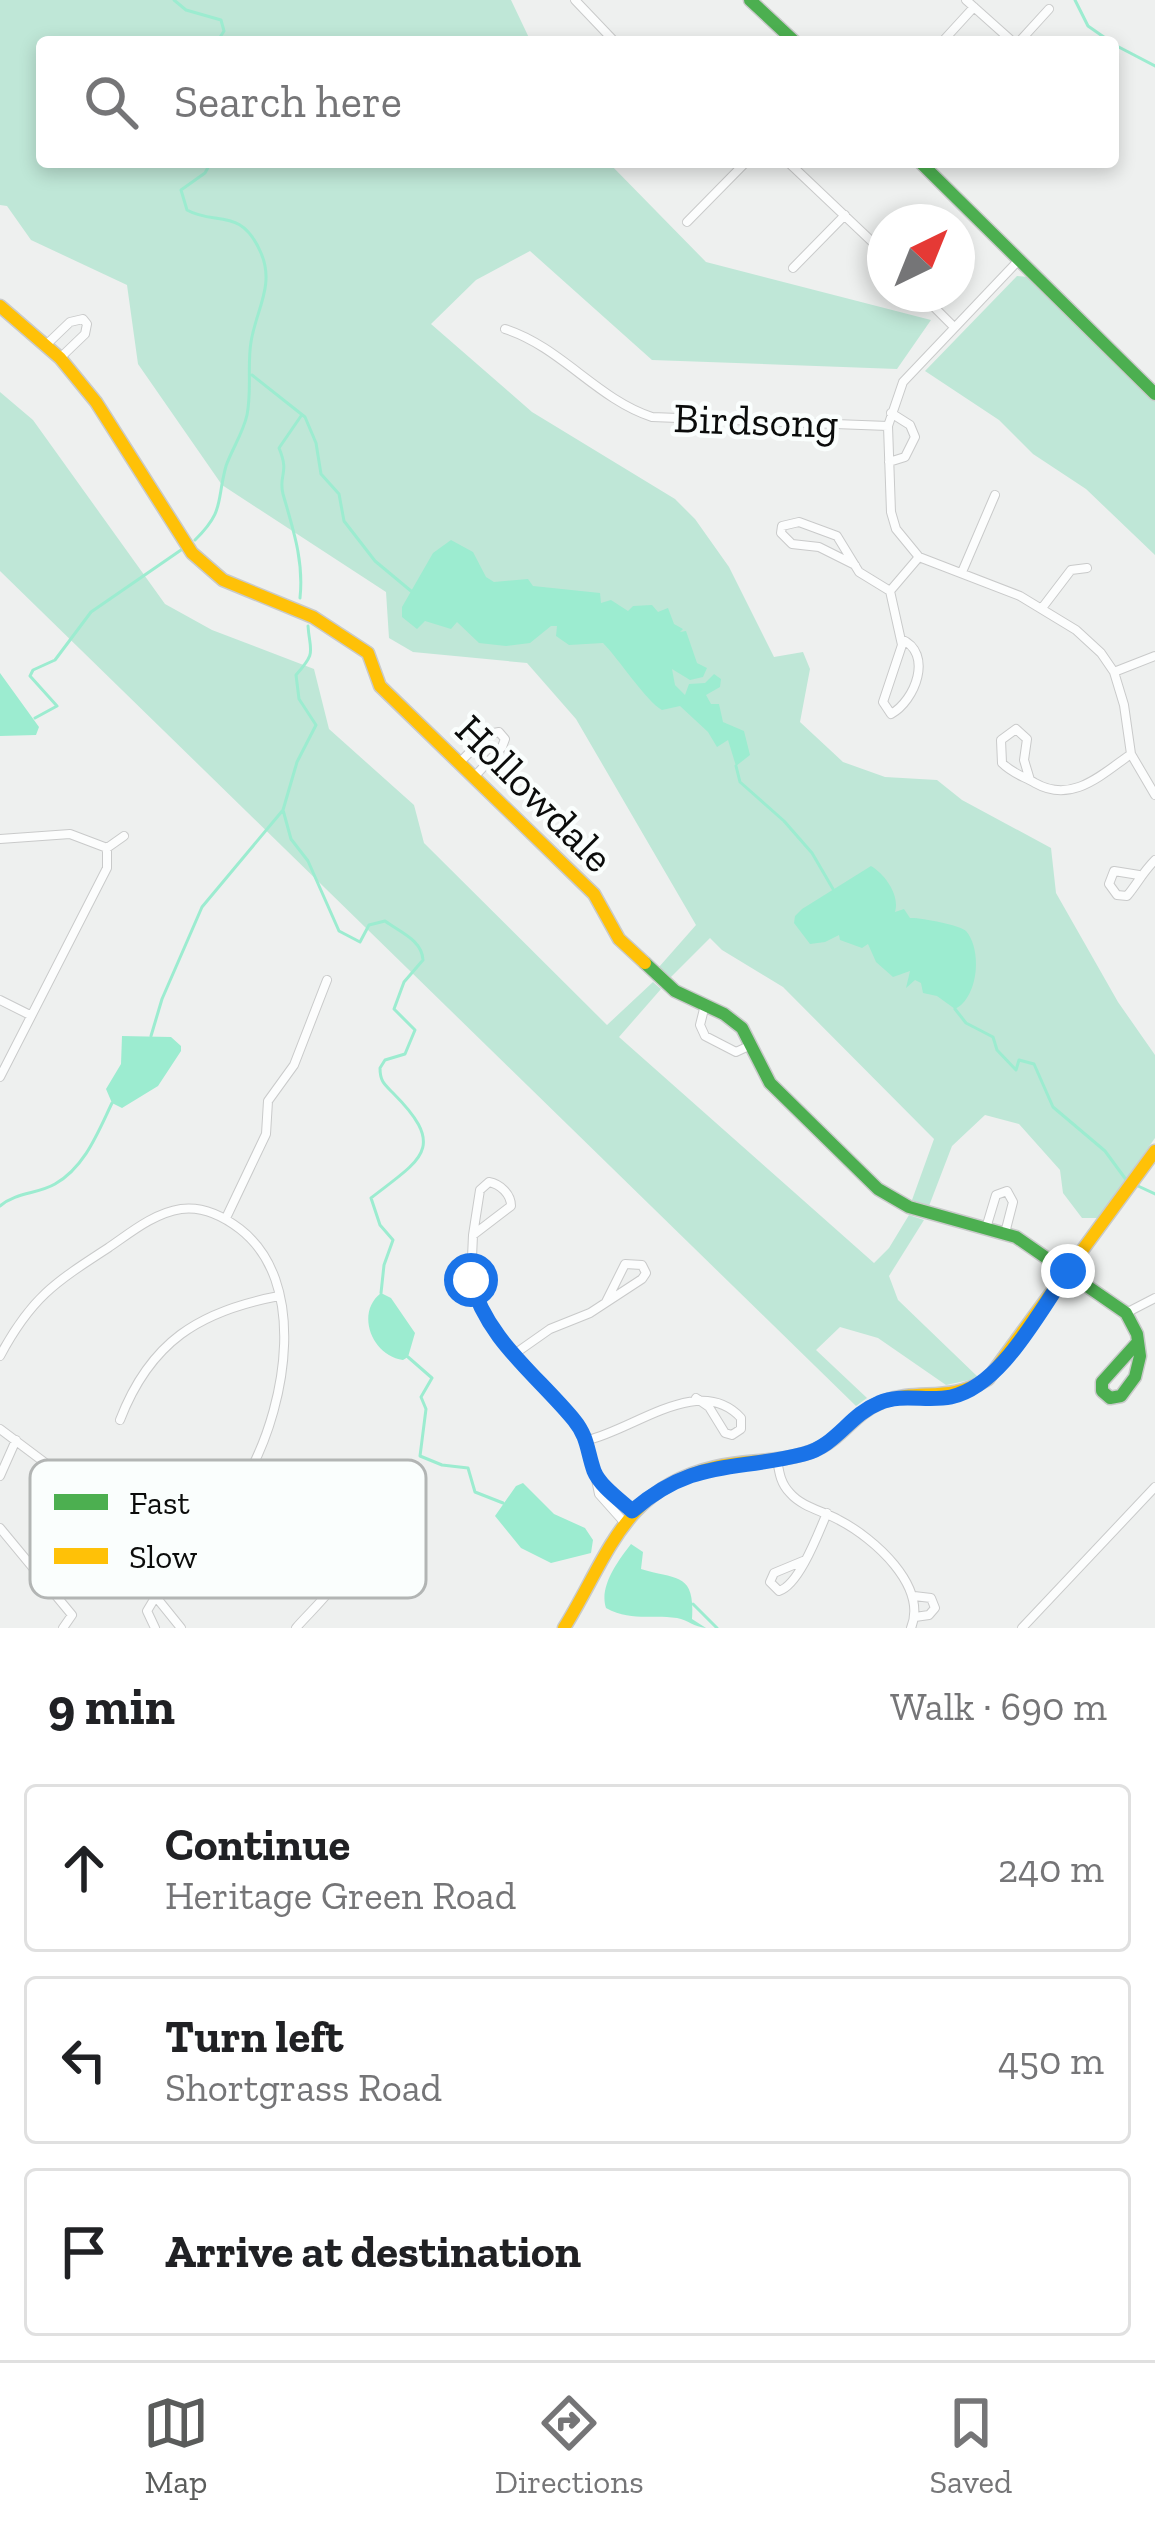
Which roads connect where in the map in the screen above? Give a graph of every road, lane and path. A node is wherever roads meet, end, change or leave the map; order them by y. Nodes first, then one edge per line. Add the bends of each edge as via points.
1 (575, 0) edge
2 (750, 0) edge
3 (970, 4) edge
4 (1049, 9) dead end
5 (609, 36) edge
6 (789, 36) edge
7 (946, 36) edge
8 (1009, 36) edge
9 (1022, 36) edge
10 (740, 168) edge
11 (794, 168) edge
12 (926, 168) edge
13 (845, 215) junction
14 (687, 222) dead end
15 (867, 236) edge
16 (1018, 261) junction
17 (793, 268) dead end
18 (0, 306) edge
19 (939, 312) edge
20 (953, 326) junction
21 (506, 329) dead end
22 (46, 345) junction
23 (61, 358) junction
24 (1155, 394) edge
25 (891, 412) junction
26 (888, 426) junction
27 (889, 462) junction
28 (995, 495) dead end
29 (919, 557) junction
30 (855, 565) junction
31 (1087, 568) dead end
32 (962, 572) junction
33 (890, 591) junction
34 (1042, 608) junction
35 (902, 639) junction
36 (1155, 656) edge
37 (1114, 672) junction
38 (1131, 754) junction
39 (459, 763) junction
40 (473, 777) junction
41 (1030, 779) junction
42 (1155, 795) edge
43 (124, 836) dead end
44 (0, 839) edge
45 (107, 848) junction
46 (1155, 860) edge
47 (1139, 874) dead end
48 (327, 980) dead end
49 (0, 1000) edge
50 (705, 1005) junction
51 (30, 1015) junction
52 (753, 1044) junction
53 (0, 1077) edge
54 (1155, 1151) edge
55 (226, 1219) junction
56 (986, 1228) junction
57 (1005, 1233) junction
58 (473, 1235) junction
59 (1068, 1271) junction
60 (280, 1296) junction
61 (1155, 1298) edge
62 (606, 1302) junction
63 (1126, 1313) junction
64 (1137, 1343) dead end
65 (513, 1355) junction
66 (0, 1356) edge
67 (696, 1398) junction
68 (120, 1420) dead end
69 (0, 1429) edge
70 (16, 1439) junction
71 (588, 1441) junction
72 (777, 1459) junction
73 (42, 1460) edge
74 (256, 1460) edge
75 (0, 1476) edge
76 (1155, 1487) edge
77 (827, 1514) junction
78 (627, 1516) junction
79 (0, 1528) edge
80 (803, 1561) junction
81 (30, 1564) edge
82 (58, 1598) edge
83 (155, 1598) edge
84 (158, 1598) edge
85 (320, 1598) edge
86 (63, 1628) edge
87 (155, 1628) edge
88 (181, 1628) edge
89 (296, 1628) edge
90 (564, 1628) edge
91 (910, 1628) edge
92 (1022, 1628) edge

1 - 5 street
2 - 6 street
3 - 7 street
3 - 8 street
4 - 9 street
10 - 14 street
11 - 13 street
12 - 16 street
13 - 15 street
13 - 17 street
16 - 20 street
16 - 24 street
18 - 22 street, Hollowdale
19 - 20 street
20 - 25 street via 903,382
21 - 26 street, Birdsong via 652,417
22 - 23 street, Hollowdale
22 - 23 street via 83,319 85,334
23 - 39 street, Hollowdale via 209,571 313,617 368,653 380,686
25 - 26 street
25 - 27 street via 915,436 905,457
26 - 27 street
27 - 29 street via 896,529
28 - 32 street
29 - 32 street
29 - 33 street
30 - 30 street via 837,536 799,522 782,526 792,544
30 - 33 street
31 - 34 street via 1071,570
32 - 34 street
33 - 35 street
34 - 37 street via 1091,642
35 - 35 street via 883,702 891,715 908,701 920,666 914,645
36 - 37 street
37 - 38 street
38 - 41 street via 1079,788 1046,789
38 - 42 street
39 - 40 street, Hollowdale
39 - 40 street via 499,732 502,747
40 - 50 street, Hollowdale via 594,894 619,939 675,992
41 - 41 street via 1002,763 1009,731 1027,740
43 - 45 street
44 - 45 street via 70,833
45 - 51 street via 107,868
46 - 47 street
48 - 55 street via 294,1065 268,1101 266,1134
49 - 51 street
50 - 52 street, Hollowdale
50 - 52 street via 706,1036 736,1052
51 - 53 street
52 - 56 street, Hollowdale via 790,1107 878,1189 908,1207
54 - 59 street
55 - 60 street via 266,1256
55 - 66 street via 180,1209 147,1222 40,1294
56 - 57 street, Hollowdale
56 - 57 street via 997,1195 1007,1191 1013,1202
57 - 59 street, Hollowdale
58 - 58 street via 480,1190 495,1183 511,1205
58 - 65 street via 476,1300
59 - 63 street, Hollowdale
59 - 72 street via 978,1386 880,1402 826,1445
60 - 68 street via 221,1309 182,1331 143,1372
60 - 74 street via 280,1376
61 - 63 street
62 - 62 street via 625,1264 642,1265 642,1280
62 - 65 street
63 - 64 street
65 - 71 street
67 - 67 street via 725,1433 741,1429 728,1405
67 - 71 street
69 - 70 street
70 - 73 street
70 - 75 street
71 - 78 street via 598,1494
72 - 77 street via 792,1496
72 - 78 street via 697,1472
76 - 92 street
77 - 80 street
77 - 91 street via 901,1573 915,1606
78 - 90 street
79 - 81 street
80 - 80 street via 774,1574 773,1588 789,1588
82 - 86 street via 72,1615
83 - 87 street via 147,1611
84 - 88 street
85 - 89 street

